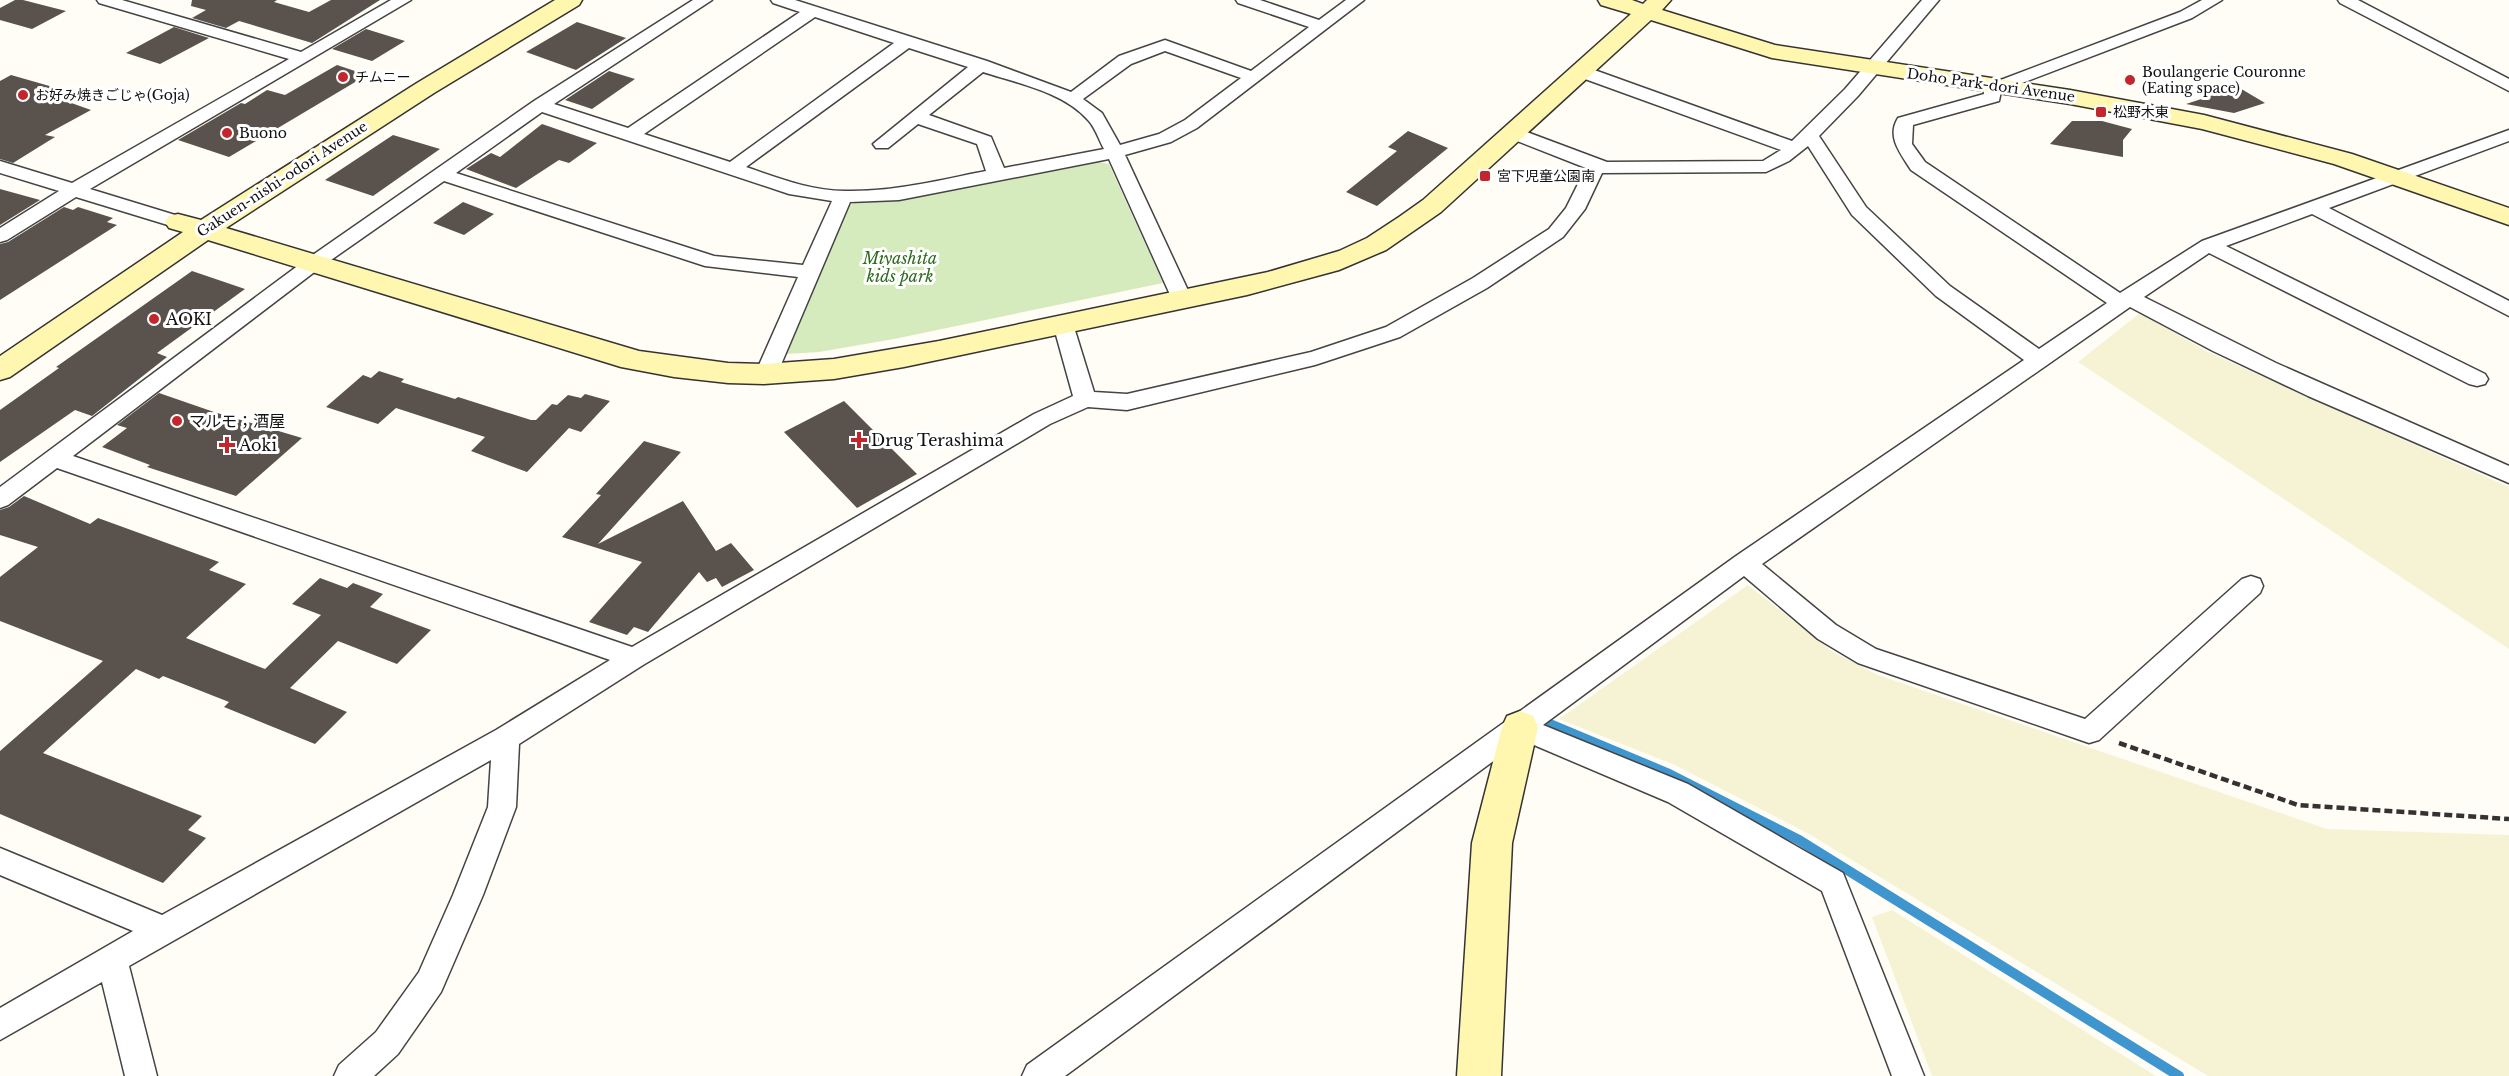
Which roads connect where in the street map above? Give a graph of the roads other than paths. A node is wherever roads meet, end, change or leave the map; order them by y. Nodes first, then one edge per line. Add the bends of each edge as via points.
1 (105, 0) edge
2 (403, 0) edge
3 (536, 0) edge
4 (571, 0) edge
5 (704, 0) edge
6 (778, 0) edge
7 (1244, 0) edge
8 (1356, 0) edge
9 (1609, 0) edge
10 (1931, 0) edge
11 (2214, 0) edge
12 (2346, 0) edge
13 (1653, 6) edge
14 (813, 11) junction
15 (1322, 26) junction
16 (906, 42) junction
17 (301, 57) junction
18 (981, 65) junction
19 (1873, 67) junction
20 (1580, 71) junction
21 (1253, 77) junction
22 (1997, 86) junction
23 (2509, 86) edge
24 (1072, 99) junction
25 (540, 105) junction
26 (916, 117) junction
27 (1513, 133) junction
28 (630, 135) junction
29 (1809, 135) junction
30 (2509, 135) edge
31 (882, 144) dead end
32 (1794, 148) junction
33 (1115, 152) junction
34 (1596, 166) junction
35 (0, 167) edge
36 (733, 168) junction
37 (441, 174) junction
38 (997, 175) junction
39 (2394, 175) junction
40 (74, 190) junction
41 (843, 197) junction
42 (2311, 206) junction
43 (2509, 216) edge
44 (191, 226) junction
45 (0, 236) edge
46 (2209, 244) junction
47 (314, 263) junction
48 (810, 272) junction
49 (1182, 299) junction
50 (2124, 299) junction
51 (2509, 309) edge
52 (1063, 324) junction
53 (0, 342) edge
54 (2039, 360) junction
55 (0, 370) edge
56 (766, 374) junction
57 (2477, 380) dead end
58 (1085, 399) junction
59 (53, 458) junction
60 (2509, 475) edge
61 (0, 499) edge
62 (1745, 563) junction
63 (2251, 586) dead end
64 (634, 658) junction
65 (1520, 727) junction
66 (506, 738) junction
67 (0, 861) edge
68 (163, 930) junction
69 (111, 959) junction
70 (0, 1024) edge
71 (141, 1076) edge
72 (350, 1076) edge
73 (1038, 1076) edge
74 (1479, 1076) edge
75 (1908, 1076) edge

1 - 17 street
2 - 17 street
3 - 44 street, Gakuen-nishi-odori Avenue via 351,110
4 - 44 street, Gakuen-nishi-odori Avenue
5 - 25 street
6 - 14 street
7 - 15 street
8 - 15 street
9 - 13 street, Doho Park-dori Avenue
10 - 19 street
11 - 22 street via 2186,15
12 - 23 street
13 - 19 street, Doho Park-dori Avenue via 1772,51
13 - 20 street
14 - 16 street
14 - 28 street
15 - 21 street
16 - 18 street
16 - 36 street
17 - 40 street
18 - 24 street
18 - 26 street
19 - 22 street, Doho Park-dori Avenue
19 - 29 street
20 - 27 street
20 - 32 street
21 - 24 street via 1165,45 1125,60
21 - 33 street via 1181,130
22 - 39 street, Doho Park-dori Avenue via 2204,122
22 - 50 street via 1993,97 1904,122 1903,144 1918,166
24 - 33 street via 1096,117
25 - 28 street
25 - 37 street
26 - 31 street
26 - 38 street via 986,141
27 - 34 street
27 - 49 street via 1432,206 1369,248 1307,271
28 - 36 street
29 - 32 street
29 - 54 street via 1859,211 1943,291
30 - 39 street
32 - 34 street via 1766,166
33 - 38 street
33 - 49 street
34 - 58 street via 1575,208 1556,233 1480,283 1393,332 1315,358 1127,402
35 - 40 street
36 - 41 street via 796,189
37 - 47 street
37 - 48 street via 712,262
38 - 41 street via 899,194
39 - 42 street
39 - 43 street, Doho Park-dori Avenue
40 - 44 street
40 - 45 street
41 - 48 street
42 - 46 street
42 - 51 street
44 - 47 street
44 - 53 street, Gakuen-nishi-odori Avenue
44 - 55 street, Gakuen-nishi-odori Avenue
46 - 50 street
46 - 57 street
47 - 56 street via 621,357 691,372
47 - 59 street
48 - 56 street
49 - 52 street
50 - 54 street
50 - 60 street via 2325,395
52 - 56 street via 879,362
52 - 58 street
54 - 62 street
58 - 64 street via 1042,419
59 - 61 street
59 - 64 street
62 - 63 street via 1827,632 1867,656 2089,732
62 - 65 street
64 - 66 street
65 - 73 street
65 - 74 street via 1492,843
65 - 75 street via 1678,793 1833,882
66 - 68 street
66 - 72 street via 502,807 430,982 387,1043
67 - 68 street
68 - 69 street
69 - 70 street
69 - 71 street

